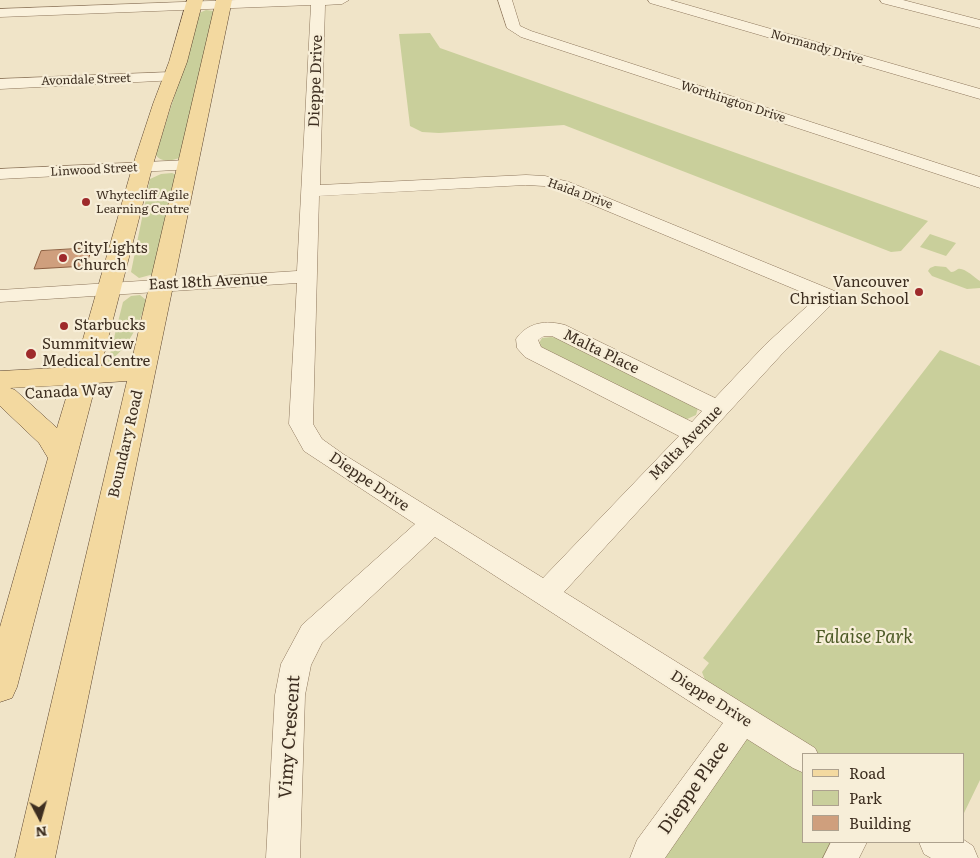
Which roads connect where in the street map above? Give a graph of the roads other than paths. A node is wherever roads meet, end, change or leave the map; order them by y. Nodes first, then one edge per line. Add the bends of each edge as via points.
1 (342, 0) edge
2 (505, 0) edge
3 (655, 0) edge
4 (887, 0) edge
5 (318, 1) edge
6 (224, 2) edge
7 (194, 3) edge
8 (0, 14) edge
9 (980, 24) edge
10 (172, 77) junction
11 (0, 84) edge
12 (980, 94) edge
13 (189, 165) junction
14 (142, 168) junction
15 (0, 174) edge
16 (980, 183) edge
17 (312, 191) junction
18 (307, 276) junction
19 (162, 284) junction
20 (110, 289) junction
21 (0, 296) edge
22 (830, 296) joint
23 (140, 380) junction
24 (84, 383) junction
25 (2, 391) edge
26 (719, 410) junction
27 (695, 434) junction
28 (63, 459) junction
29 (433, 524) junction
30 (544, 594) junction
31 (0, 687) edge
32 (743, 720) junction
33 (802, 757) edge
34 (849, 843) edge
35 (938, 843) edge
36 (35, 858) edge
37 (283, 858) edge
38 (647, 858) edge
39 (840, 858) edge
40 (961, 858) edge

1 - 5 street
2 - 16 street, Worthington Drive via 514,28 526,34
3 - 12 street, Normandy Drive
4 - 9 street
5 - 6 street
5 - 17 street, Dieppe Drive
6 - 7 street
6 - 13 main road, Boundary Road
7 - 8 street
7 - 10 main road
10 - 11 street, Avondale Street
10 - 14 main road
13 - 14 street, Linwood Street
13 - 19 main road, Boundary Road
14 - 15 street, Linwood Street
14 - 20 main road
17 - 18 street, Dieppe Drive
17 - 22 street, Haida Drive via 545,181
18 - 19 street, East 18th Avenue
18 - 29 street, Dieppe Drive via 301,424 313,444 334,460
19 - 20 street, East 18th Avenue
19 - 23 main road, Boundary Road
20 - 21 street, East 18th Avenue
20 - 24 main road
22 - 26 street, Malta Avenue via 773,350
23 - 24 main road, Canada Way
23 - 36 main road, Boundary Road
24 - 25 main road, Canada Way
24 - 28 main road
25 - 28 main road via 49,436
26 - 27 street, Malta Avenue
26 - 27 street, Malta Place via 558,330 535,331 527,338 528,348 533,352
27 - 30 street, Malta Avenue
28 - 31 main road
29 - 30 street, Dieppe Drive
29 - 37 street, Vimy Crescent via 312,634 296,664 290,695
30 - 32 street, Dieppe Drive
32 - 33 street, Dieppe Drive
32 - 38 street, Dieppe Place
34 - 39 street
35 - 40 street

